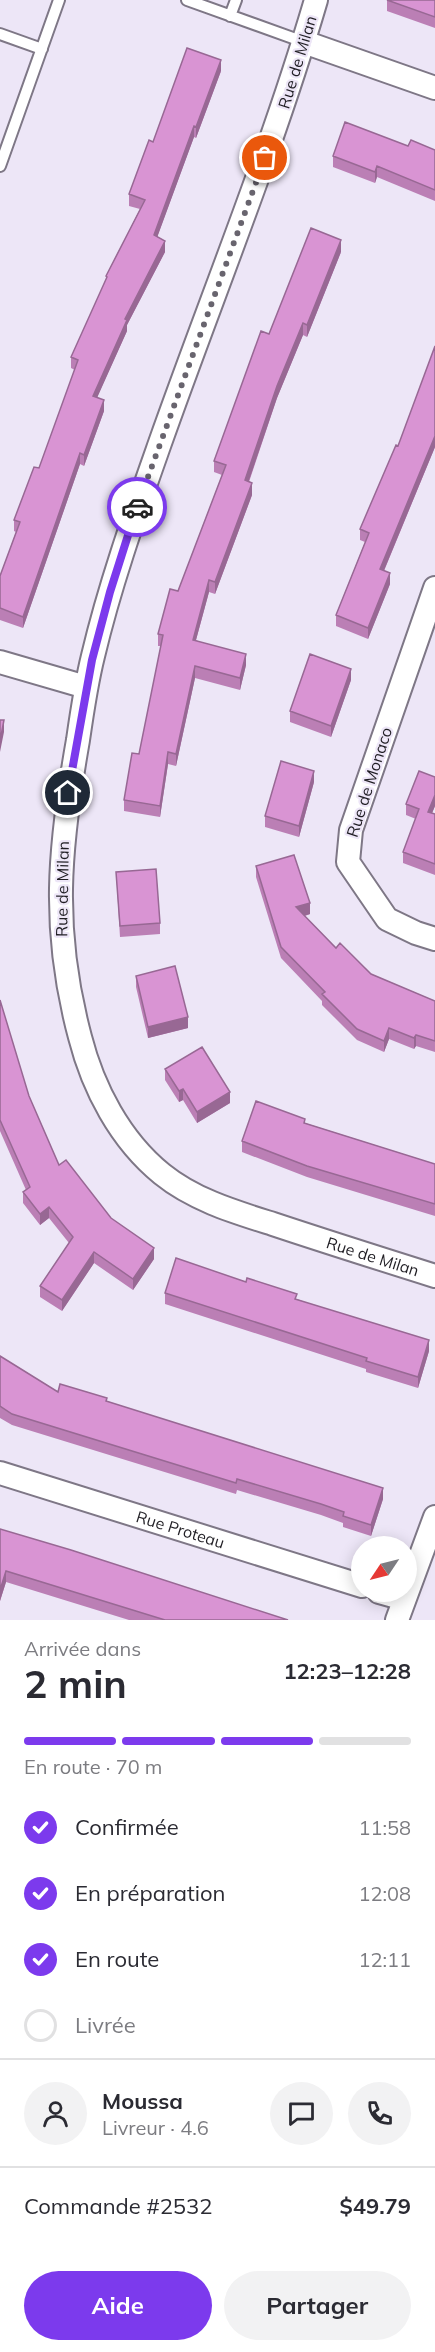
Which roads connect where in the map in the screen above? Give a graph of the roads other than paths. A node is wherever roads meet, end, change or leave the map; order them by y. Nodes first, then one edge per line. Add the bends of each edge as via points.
1 (59, 0) edge
2 (187, 0) edge
3 (236, 0) edge
4 (316, 0) edge
5 (230, 16) junction
6 (0, 34) edge
7 (304, 42) junction
8 (42, 49) junction
9 (435, 88) edge
10 (0, 166) edge
11 (435, 588) edge
12 (0, 662) edge
13 (86, 687) junction
14 (435, 939) edge
15 (435, 1276) edge
16 (0, 1473) edge
17 (435, 1517) edge
18 (351, 1583) edge
19 (401, 1610) edge

1 - 8 lane
2 - 5 lane
3 - 5 lane
4 - 7 street, Rue de Milan
5 - 7 lane
6 - 8 lane
7 - 9 street
7 - 13 street, Rue de Milan via 132,522
8 - 10 lane
11 - 14 street, Rue de Monaco via 351,830 348,862 387,919
12 - 13 street
13 - 15 street, Rue de Milan via 63,829 60,931 67,986 82,1045 110,1111 148,1161 197,1196
16 - 18 street, Rue Proteau
17 - 19 street

